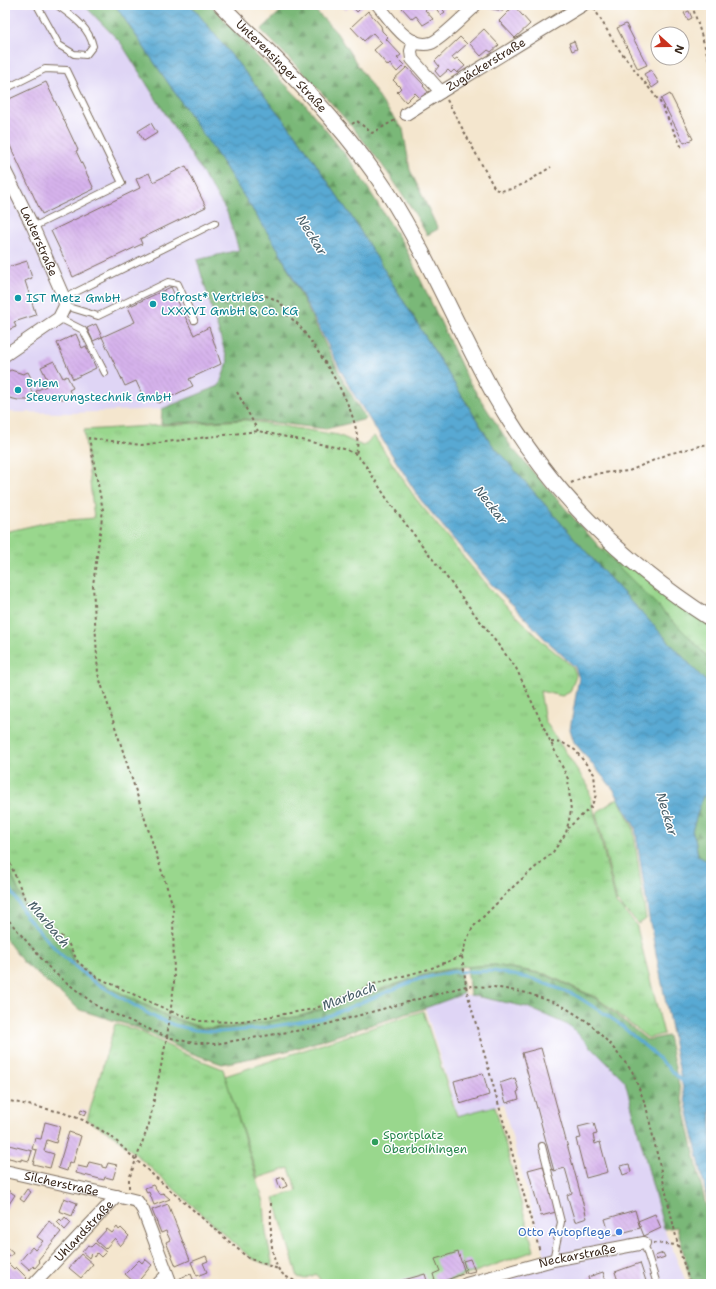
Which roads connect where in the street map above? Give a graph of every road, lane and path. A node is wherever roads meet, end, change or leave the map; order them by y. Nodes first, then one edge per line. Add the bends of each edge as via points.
1 (37, 5) edge
2 (57, 5) edge
3 (221, 5) edge
4 (378, 5) edge
5 (475, 5) edge
6 (583, 5) edge
7 (592, 5) edge
8 (692, 5) edge
9 (414, 42) junction
10 (711, 66) edge
11 (5, 89) edge
12 (441, 92) junction
13 (406, 114) joint
14 (347, 130) junction
15 (682, 148) dead end
16 (552, 167) dead end
17 (5, 171) edge
18 (214, 223) dead end
19 (33, 227) junction
20 (254, 292) dead end
21 (65, 302) junction
22 (59, 318) junction
23 (194, 320) dead end
24 (5, 355) edge
25 (105, 373) dead end
26 (237, 392) dead end
27 (258, 431) junction
28 (711, 443) edge
29 (356, 454) junction
30 (574, 490) dead end
31 (711, 620) edge
32 (551, 742) junction
33 (567, 829) junction
34 (5, 852) edge
35 (5, 916) edge
36 (462, 956) junction
37 (466, 986) junction
38 (170, 1011) junction
39 (167, 1037) junction
40 (5, 1100) edge
41 (542, 1146) dead end
42 (136, 1160) junction
43 (5, 1171) edge
44 (117, 1196) junction
45 (129, 1199) junction
46 (271, 1202) dead end
47 (644, 1243) junction
48 (678, 1245) junction
49 (548, 1262) junction
50 (278, 1269) junction
51 (169, 1279) edge
52 (486, 1282) edge
53 (34, 1284) edge
54 (158, 1284) edge
55 (305, 1284) edge
56 (466, 1284) edge
57 (657, 1284) edge
58 (690, 1284) edge

1 - 2 lane via 59,46 74,54 86,54 93,46 91,37 75,18
3 - 14 street, Unterensinger Straße
4 - 9 street via 401,32
5 - 9 street via 432,43
6 - 12 street, Zugäckerstraße
7 - 15 path via 617,47 660,102
8 - 10 path
9 - 12 street, Zugäckerstraße via 412,59
11 - 19 lane via 45,69 67,70 122,183
12 - 13 street
12 - 16 path via 495,189 512,189
13 - 14 path via 372,133 357,121 349,125
14 - 31 street, Unterensinger Straße via 400,213 498,400 538,462 572,505 608,541 662,586
17 - 19 street, Lauterstraße
18 - 21 lane
19 - 21 street, Lauterstraße
20 - 29 path via 281,304 325,365 342,394 356,427
21 - 22 street
21 - 23 lane via 98,316 168,282 178,284
22 - 24 street
22 - 25 lane via 83,330
26 - 27 path
27 - 29 path via 344,448
27 - 38 path via 141,445 89,438 103,510 93,585 98,674 173,906 174,985
28 - 30 path via 668,454 629,471 584,477 569,484
29 - 32 path via 389,502 516,668
32 - 33 path via 568,780 571,811
32 - 33 path via 575,750 594,774 596,795 591,807
33 - 36 path via 553,852 514,885 473,927
34 - 38 path via 27,903 68,943 78,962 95,976
35 - 39 path via 52,971 98,1007
36 - 37 path
36 - 38 path via 374,984 314,1009 236,1022 200,1021
37 - 39 path via 313,1028 215,1044
37 - 48 path via 494,987 527,993 560,1005 588,1022 610,1044 632,1072 646,1106
37 - 49 path
38 - 39 path
39 - 42 path via 149,1124
40 - 42 path via 61,1112 82,1120 113,1138
41 - 49 lane via 561,1222
42 - 45 path via 129,1179
42 - 50 path via 248,1258
43 - 44 street, Silcherstraße
44 - 45 street, Silcherstraße
44 - 53 street, Uhlandstraße
45 - 51 street via 137,1202 143,1210
46 - 50 path via 271,1241
47 - 48 path
47 - 49 street, Neckarstraße
47 - 57 lane
48 - 58 path
49 - 52 street, Neckarstraße
50 - 55 path via 286,1276
51 - 54 street
52 - 56 street, Neckarstraße

